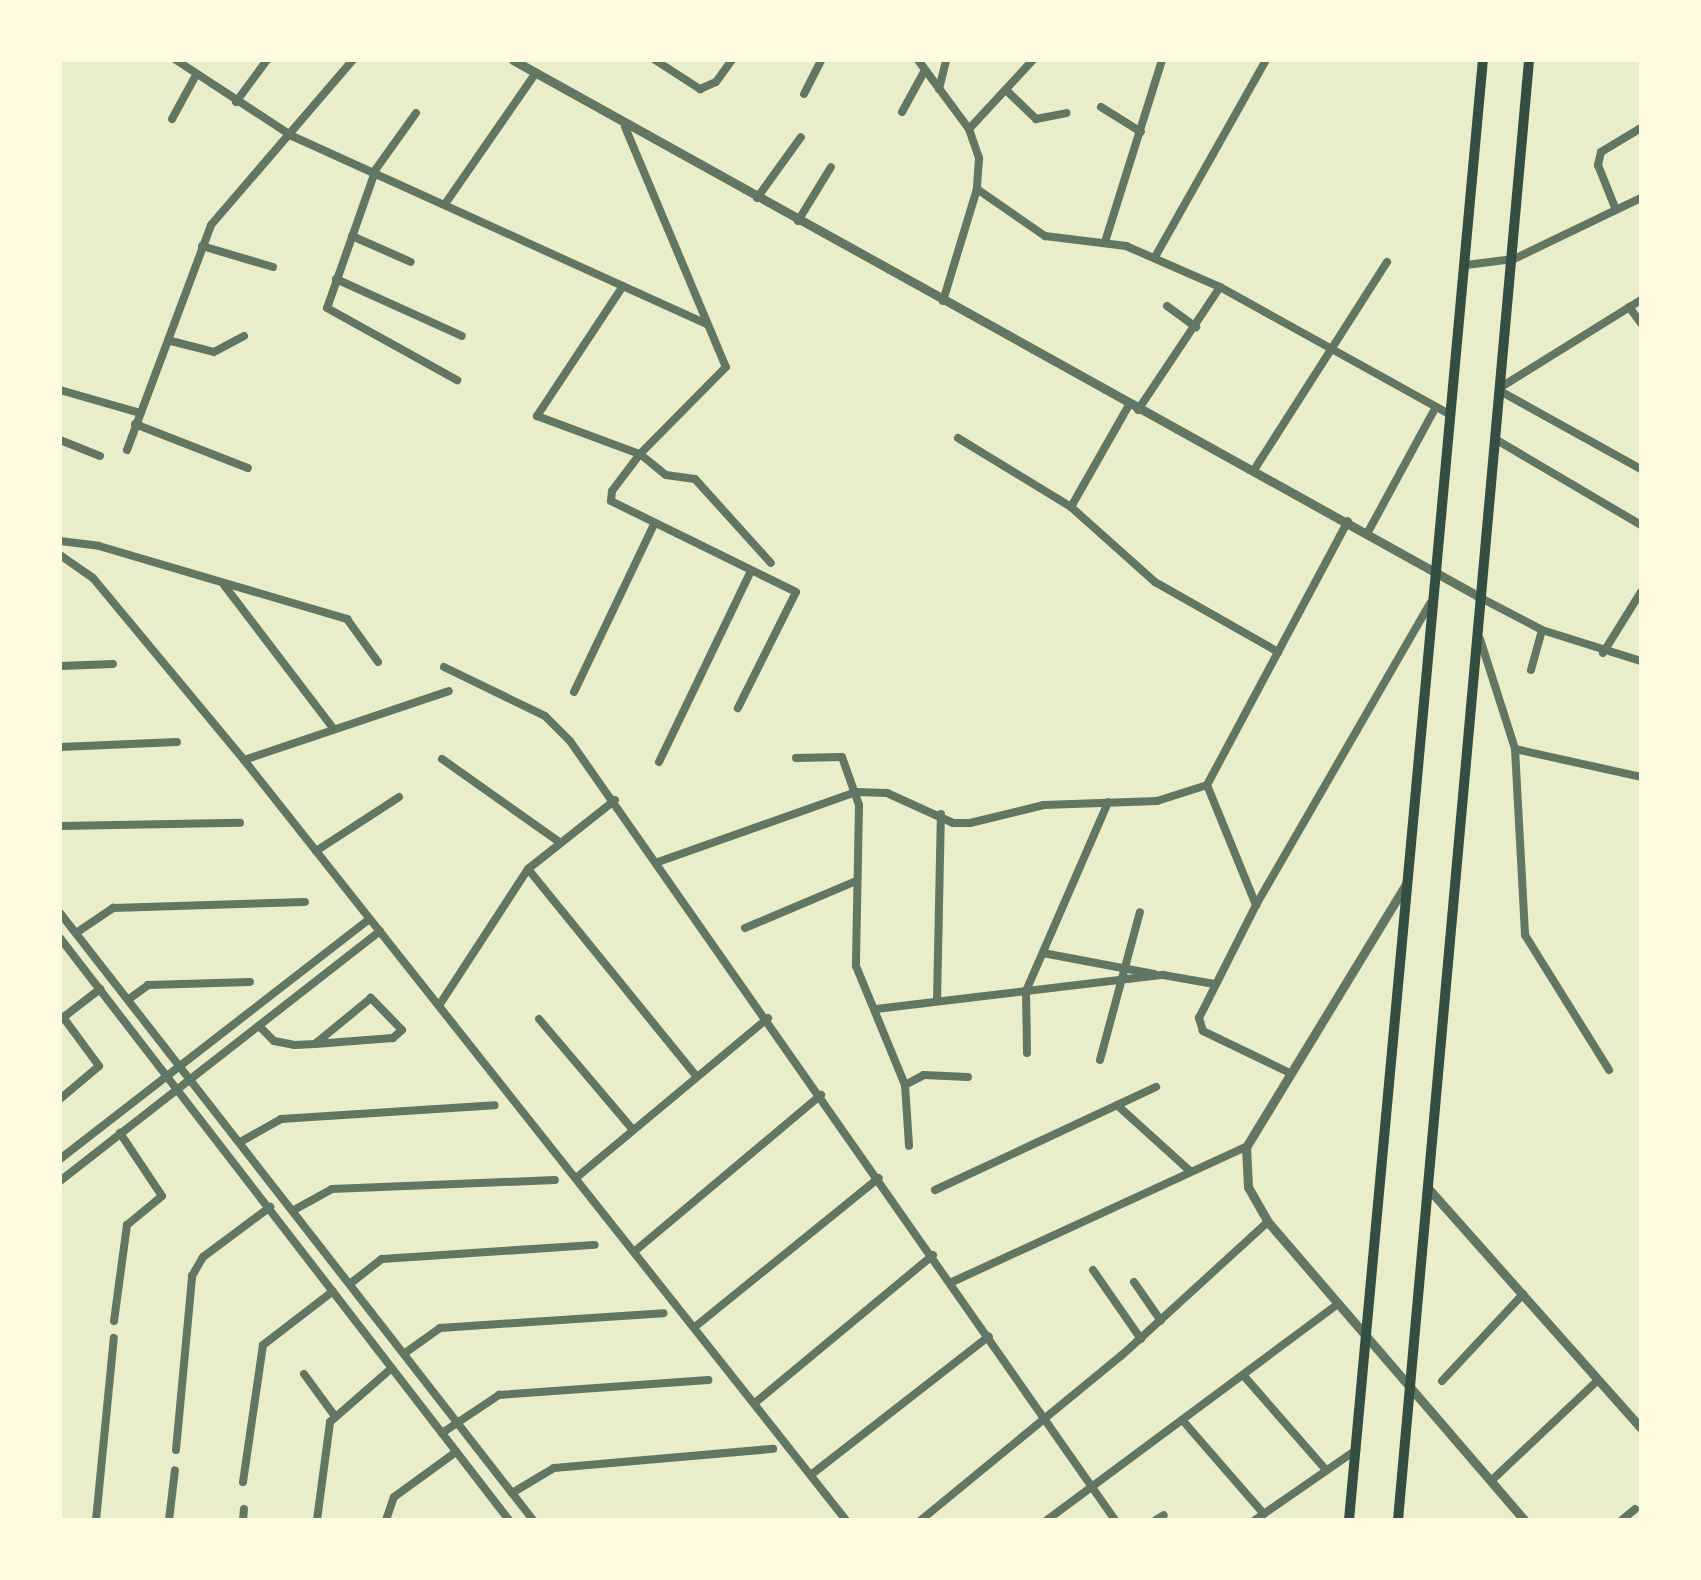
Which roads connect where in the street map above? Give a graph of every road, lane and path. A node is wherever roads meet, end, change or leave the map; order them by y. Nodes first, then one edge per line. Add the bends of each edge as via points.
1 (176, 60) edge
2 (267, 60) edge
3 (352, 60) edge
4 (513, 60) edge
5 (655, 60) edge
6 (732, 60) edge
7 (820, 60) edge
8 (918, 60) edge
9 (946, 60) edge
10 (1032, 60) edge
11 (1162, 60) edge
12 (1266, 60) edge
13 (1483, 60) edge
14 (1530, 60) edge
15 (925, 70) junction
16 (535, 74) junction
17 (196, 75) junction
18 (939, 89) junction
19 (1006, 90) junction
20 (804, 94) dead end
21 (236, 102) junction
22 (1101, 106) dead end
23 (902, 112) dead end
24 (416, 113) dead end
25 (1066, 114) dead end
26 (172, 119) dead end
27 (625, 127) junction
28 (1641, 128) edge
29 (969, 129) junction
30 (1141, 132) junction
31 (292, 136) junction
32 (801, 138) dead end
33 (831, 167) dead end
34 (374, 174) junction
35 (977, 189) junction
36 (1641, 198) edge
37 (756, 199) junction
38 (445, 204) junction
39 (1616, 210) junction
40 (798, 220) junction
41 (352, 236) junction
42 (1105, 242) junction
43 (202, 246) junction
44 (1155, 257) junction
45 (1514, 259) junction
46 (412, 262) dead end
47 (1387, 262) dead end
48 (1466, 265) junction
49 (272, 267) dead end
50 (336, 279) junction
51 (623, 286) junction
52 (1220, 287) junction
53 (1641, 300) edge
54 (944, 301) junction
55 (1167, 306) dead end
56 (1629, 307) junction
57 (1641, 323) edge
58 (706, 324) junction
59 (1196, 327) junction
60 (244, 336) dead end
61 (462, 336) dead end
62 (171, 340) junction
63 (1335, 350) junction
64 (457, 380) dead end
65 (1500, 389) junction
66 (60, 390) edge
67 (1436, 407) junction
68 (1134, 408) junction
69 (140, 412) junction
70 (1451, 415) junction
71 (135, 424) junction
72 (958, 438) dead end
73 (60, 440) edge
74 (1495, 440) junction
75 (127, 450) dead end
76 (640, 454) junction
77 (100, 456) dead end
78 (248, 468) dead end
79 (1254, 470) junction
80 (1641, 470) edge
81 (1071, 507) junction
82 (1348, 520) junction
83 (654, 524) junction
84 (1641, 525) edge
85 (1368, 532) junction
86 (60, 541) edge
87 (60, 555) edge
88 (771, 562) dead end
89 (752, 571) junction
90 (1437, 572) junction
91 (224, 584) junction
92 (1641, 592) edge
93 (1478, 596) junction
94 (1434, 597) junction
95 (1476, 625) junction
96 (1542, 630) junction
97 (1278, 652) junction
98 (1603, 652) junction
99 (1641, 661) edge
100 (378, 662) dead end
101 (113, 664) dead end
102 (60, 666) edge
103 (444, 667) dead end
104 (1531, 670) dead end
105 (450, 691) dead end
106 (574, 692) dead end
107 (738, 708) dead end
108 (333, 728) junction
109 (177, 742) dead end
110 (60, 747) edge
111 (1515, 749) junction
112 (796, 758) dead end
113 (442, 759) dead end
114 (244, 760) junction
115 (659, 762) dead end
116 (1641, 776) edge
117 (1207, 784) junction
118 (856, 792) junction
119 (399, 797) dead end
120 (614, 800) junction
121 (1108, 802) junction
122 (941, 814) junction
123 (240, 823) dead end
124 (60, 826) edge
125 (558, 841) junction
126 (316, 852) junction
127 (658, 862) junction
128 (528, 870) junction
129 (1408, 879) junction
130 (856, 880) junction
131 (305, 902) dead end
132 (1256, 905) junction
133 (60, 912) edge
134 (1140, 912) dead end
135 (369, 919) junction
136 (745, 928) dead end
137 (380, 931) junction
138 (76, 933) junction
139 (60, 938) edge
140 (1043, 953) junction
141 (1120, 968) junction
142 (1163, 975) junction
143 (1117, 980) junction
144 (250, 982) dead end
145 (1214, 984) junction
146 (100, 989) junction
147 (1026, 991) junction
148 (129, 999) junction
149 (936, 1001) junction
150 (440, 1004) junction
151 (876, 1009) junction
152 (539, 1018) dead end
153 (768, 1018) junction
154 (62, 1019) edge
155 (259, 1026) junction
156 (316, 1044) junction
157 (1027, 1053) dead end
158 (1100, 1060) dead end
159 (180, 1065) junction
160 (1609, 1070) dead end
161 (1290, 1074) junction
162 (166, 1076) junction
163 (696, 1076) junction
164 (191, 1078) junction
165 (968, 1078) dead end
166 (905, 1085) junction
167 (1156, 1087) dead end
168 (177, 1090) junction
169 (822, 1095) junction
170 (60, 1099) edge
171 (495, 1105) dead end
172 (1117, 1105) junction
173 (633, 1130) junction
174 (120, 1133) junction
175 (242, 1142) junction
176 (909, 1146) dead end
177 (1246, 1148) junction
178 (60, 1159) edge
179 (1190, 1171) junction
180 (576, 1178) junction
181 (879, 1178) junction
182 (555, 1180) dead end
183 (60, 1181) edge
184 (1427, 1187) junction
185 (934, 1190) dead end
186 (270, 1208) junction
187 (294, 1210) junction
188 (1268, 1222) junction
189 (595, 1245) dead end
190 (635, 1252) junction
191 (933, 1255) junction
192 (1093, 1270) dead end
193 (952, 1282) junction
194 (1134, 1282) dead end
195 (352, 1283) junction
196 (332, 1291) junction
197 (1523, 1294) junction
198 (1336, 1305) junction
199 (662, 1312) dead end
200 (114, 1321) dead end
201 (1161, 1321) junction
202 (696, 1326) junction
203 (988, 1336) junction
204 (114, 1338) dead end
205 (1140, 1339) junction
206 (1366, 1341) junction
207 (404, 1353) junction
208 (392, 1368) junction
209 (304, 1374) dead end
210 (1244, 1376) junction
211 (708, 1380) dead end
212 (1598, 1380) junction
213 (1442, 1381) dead end
214 (1412, 1388) junction
215 (756, 1402) junction
216 (334, 1415) junction
217 (1045, 1419) junction
218 (457, 1421) junction
219 (1184, 1422) junction
220 (1641, 1428) edge
221 (442, 1433) junction
222 (176, 1450) dead end
223 (773, 1450) dead end
224 (1356, 1450) junction
225 (456, 1452) junction
226 (174, 1470) dead end
227 (1326, 1470) junction
228 (812, 1474) junction
229 (1491, 1481) junction
230 (243, 1482) dead end
231 (1093, 1488) junction
232 (512, 1493) junction
233 (244, 1509) dead end
234 (1635, 1510) dead end
235 (1264, 1514) junction
236 (96, 1520) edge
237 (169, 1520) edge
238 (243, 1520) edge
239 (316, 1520) edge
240 (386, 1520) edge
241 (509, 1520) edge
242 (532, 1520) edge
243 (846, 1520) edge
244 (921, 1520) edge
245 (1047, 1520) edge
246 (1115, 1520) edge
247 (1255, 1520) edge
248 (1349, 1520) edge
249 (1398, 1520) edge
250 (1524, 1520) edge
251 (1622, 1520) edge

1 - 17 street
2 - 21 street
3 - 31 street
4 - 16 street
5 - 6 street via 700,89 716,82
7 - 20 street
8 - 15 street
9 - 18 street
10 - 19 street
11 - 30 street
12 - 44 street
13 - 48 main road
14 - 45 main road
15 - 18 street
15 - 23 street
16 - 27 street
16 - 38 street
17 - 21 street
17 - 26 street
18 - 29 street
19 - 25 street via 1036,120
19 - 29 street
21 - 31 street
22 - 30 street
24 - 34 street
27 - 37 street
27 - 58 street
28 - 39 street via 1601,152 1598,165
29 - 35 street via 979,158
30 - 42 street
31 - 34 street
31 - 43 street via 222,206
32 - 37 street
33 - 40 street
34 - 38 street
34 - 41 street
35 - 42 street via 1045,236
35 - 54 street
36 - 39 street
37 - 40 street
38 - 51 street
39 - 45 street
40 - 54 street
41 - 46 street
41 - 50 street
42 - 44 street
43 - 49 street
43 - 62 street
44 - 52 street
45 - 48 street
45 - 65 main road
47 - 63 street
48 - 70 main road
50 - 61 street
50 - 64 street via 326,308
51 - 58 street
51 - 76 street via 537,416
52 - 59 street
52 - 63 street
53 - 56 street
54 - 68 street
55 - 59 street
56 - 57 street
56 - 65 street
58 - 76 street via 723,353 725,373
59 - 68 street
60 - 62 street via 214,352
62 - 69 street
63 - 67 street
63 - 79 street
65 - 74 main road
65 - 80 street
66 - 69 street
67 - 70 street
67 - 85 street
68 - 79 street
68 - 81 street
69 - 71 street
70 - 90 main road
71 - 75 street
71 - 78 street
72 - 81 street
73 - 77 street
74 - 84 street
74 - 93 main road
76 - 83 street via 612,491 612,501
76 - 88 street via 666,475 694,479
79 - 82 street
81 - 97 street via 1155,582
82 - 85 street
82 - 97 street
83 - 89 street
83 - 106 street
85 - 90 street
86 - 91 street via 99,546
87 - 114 street via 94,578
89 - 107 street via 796,596
89 - 115 street
90 - 93 street
90 - 94 main road
91 - 100 street via 347,619
91 - 108 street
92 - 98 street
93 - 95 main road
93 - 96 street
94 - 129 main road
94 - 132 street
95 - 111 street
95 - 184 main road
96 - 98 street
96 - 104 street
97 - 117 street
98 - 99 street
101 - 102 street
103 - 120 street via 545,716
105 - 108 street
108 - 114 street
109 - 110 street
111 - 116 street
111 - 160 street via 1525,935
112 - 118 street via 838,753
113 - 125 street
114 - 126 street
117 - 121 street via 1157,801
117 - 132 street
118 - 122 street via 886,793
118 - 127 street
118 - 130 street
119 - 126 street
120 - 125 street
120 - 127 street
121 - 122 street via 1044,805 970,823
121 - 140 street
122 - 149 street
123 - 124 street
125 - 128 street
126 - 135 street
127 - 153 street
128 - 150 street
128 - 163 street
129 - 161 street
129 - 206 main road
130 - 136 street
130 - 151 street via 856,966
131 - 138 street via 113,908
132 - 145 street
133 - 138 street
134 - 141 street
135 - 137 street
135 - 159 street
137 - 150 street
137 - 155 street
138 - 148 street
139 - 146 street
140 - 141 street
140 - 147 street
141 - 142 street
141 - 143 street
142 - 143 street
142 - 145 street
143 - 147 street
143 - 158 street
144 - 148 street via 148,985
145 - 161 street via 1199,1025
146 - 154 street
146 - 162 street
147 - 149 street
147 - 157 street
148 - 159 street
149 - 151 street
150 - 180 street
151 - 166 street
152 - 173 street
153 - 163 street
153 - 169 street
154 - 170 street via 100,1066
155 - 156 street via 284,1045
155 - 164 street
156 - 156 street via 393,1038 402,1030 370,998
159 - 162 street
159 - 164 street
161 - 177 street
162 - 168 street
162 - 178 street
163 - 173 street
164 - 168 street
164 - 175 street
165 - 166 street via 924,1075
166 - 176 street
167 - 172 street
168 - 174 street
168 - 186 street
169 - 181 street
169 - 190 street
171 - 175 street via 281,1119
172 - 179 street
172 - 185 street
173 - 180 street
174 - 183 street
174 - 200 street via 162,1196 128,1224
175 - 187 street
177 - 179 street
177 - 188 street via 1248,1187
179 - 193 street
180 - 190 street
181 - 191 street
181 - 202 street
182 - 187 street via 332,1189
184 - 197 street
184 - 214 main road
186 - 196 street
186 - 222 street via 203,1257 192,1276
187 - 195 street
188 - 198 street
188 - 201 street
189 - 195 street via 382,1259
190 - 202 street
191 - 193 street
191 - 215 street
192 - 205 street
193 - 203 street
194 - 201 street
195 - 207 street
196 - 208 street
196 - 230 street via 264,1345
197 - 212 street
197 - 213 street
198 - 206 street
198 - 210 street
199 - 207 street via 440,1328
201 - 205 street
202 - 215 street
203 - 217 street
203 - 228 street
204 - 236 street
205 - 217 street
206 - 214 street
206 - 224 main road
207 - 218 street
208 - 216 street
208 - 221 street
209 - 216 street
210 - 219 street
210 - 227 street
211 - 218 street via 500,1396
212 - 220 street
212 - 229 street
214 - 229 street
214 - 249 main road
215 - 228 street
216 - 239 street
217 - 231 street
217 - 244 street
218 - 221 street
218 - 232 street
219 - 231 street
219 - 235 street
221 - 225 street
223 - 232 street via 554,1468
224 - 227 street
224 - 248 main road
225 - 240 street via 394,1497
225 - 241 street
226 - 237 street
227 - 235 street
228 - 243 street
229 - 250 street
231 - 245 street
231 - 246 street
232 - 242 street
233 - 238 street
234 - 251 street
235 - 247 street

